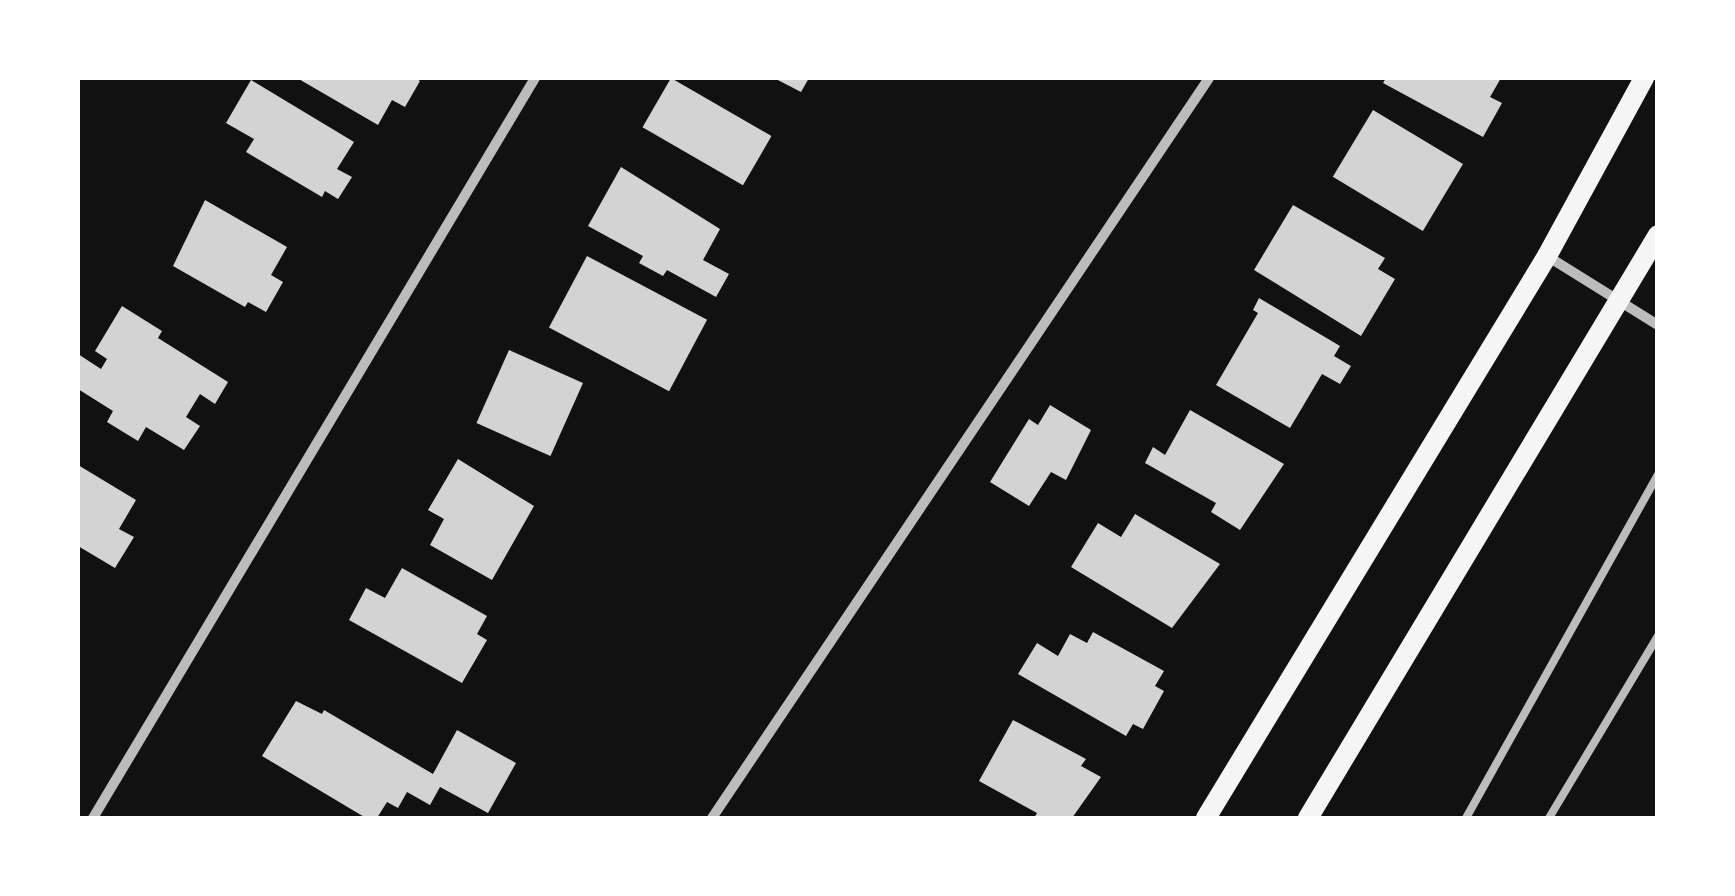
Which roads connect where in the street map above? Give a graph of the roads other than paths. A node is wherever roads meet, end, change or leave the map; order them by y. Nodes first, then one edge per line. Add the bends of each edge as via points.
1 (535, 78) edge
2 (1209, 78) edge
3 (1644, 78) edge
4 (1658, 235) edge
5 (1546, 256) junction
6 (1620, 300) junction
7 (1658, 325) edge
8 (1658, 476) edge
9 (1658, 636) edge
10 (93, 818) edge
11 (712, 818) edge
12 (1206, 818) edge
13 (1308, 818) edge
14 (1466, 818) edge
15 (1550, 818) edge

1 - 10 street
2 - 11 street
3 - 5 main road
4 - 6 main road
5 - 6 street
5 - 12 main road
6 - 7 street
6 - 13 main road
8 - 14 lane
9 - 15 lane

